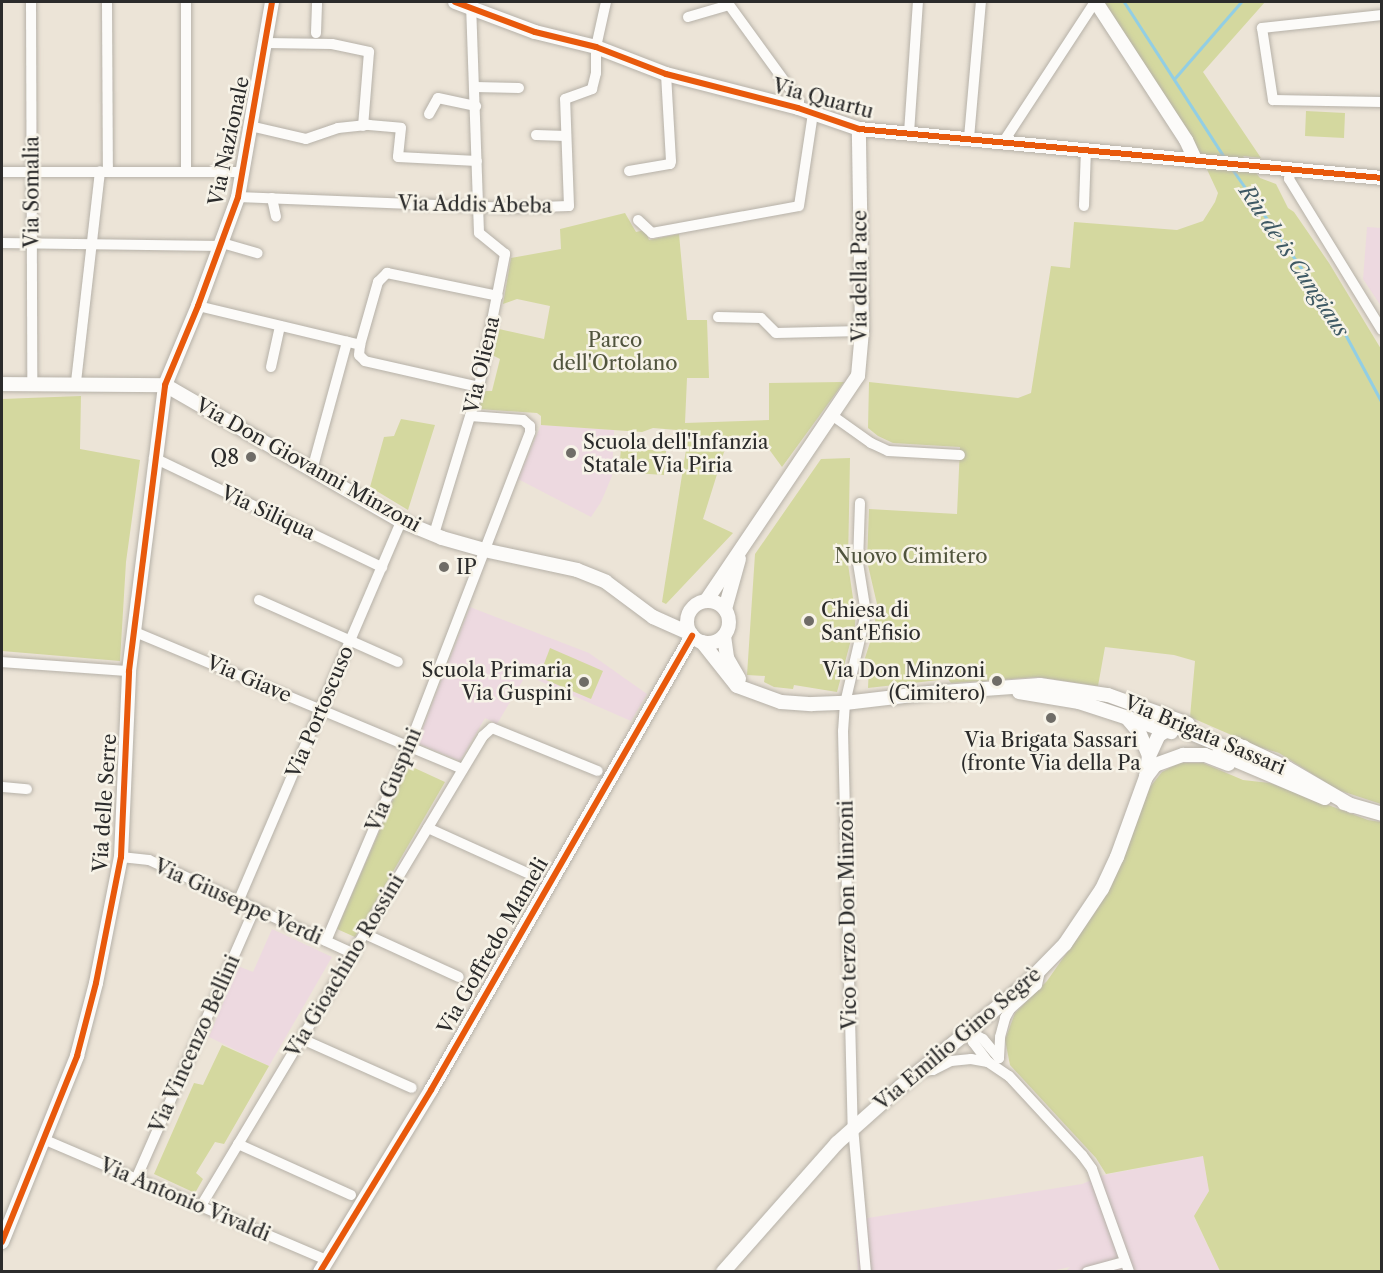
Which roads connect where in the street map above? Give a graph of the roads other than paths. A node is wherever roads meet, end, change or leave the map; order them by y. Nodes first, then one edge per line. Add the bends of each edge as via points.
1 (31, 2) edge
2 (107, 2) edge
3 (186, 2) edge
4 (272, 2) edge
5 (317, 2) edge
6 (455, 2) edge
7 (606, 2) edge
8 (918, 2) edge
9 (981, 2) edge
10 (1095, 2) edge
11 (728, 3) edge
12 (472, 5) edge
13 (1382, 15) edge
14 (688, 17) dead end
15 (316, 33) dead end
16 (266, 43) junction
17 (596, 47) junction
18 (666, 74) junction
19 (475, 87) junction
20 (519, 88) dead end
21 (1382, 102) edge
22 (476, 106) junction
23 (798, 108) junction
24 (813, 113) junction
25 (429, 114) dead end
26 (250, 126) junction
27 (363, 126) junction
28 (859, 129) junction
29 (909, 133) junction
30 (536, 135) dead end
31 (566, 136) junction
32 (969, 138) junction
33 (1004, 141) junction
34 (1086, 150) junction
35 (477, 161) junction
36 (1202, 162) junction
37 (1291, 170) junction
38 (104, 171) junction
39 (186, 171) junction
40 (629, 171) dead end
41 (2, 172) edge
42 (32, 172) junction
43 (241, 172) junction
44 (1382, 178) edge
45 (238, 197) junction
46 (272, 198) junction
47 (479, 205) junction
48 (1084, 206) dead end
49 (276, 217) dead end
50 (638, 220) dead end
51 (2, 243) edge
52 (32, 243) junction
53 (91, 243) junction
54 (221, 244) junction
55 (258, 253) dead end
56 (498, 296) junction
57 (198, 306) junction
58 (718, 317) dead end
59 (280, 326) junction
60 (1382, 330) edge
61 (862, 331) junction
62 (347, 342) junction
63 (360, 345) junction
64 (271, 367) dead end
65 (32, 382) junction
66 (76, 382) junction
67 (2, 384) edge
68 (165, 385) junction
69 (479, 387) junction
70 (470, 416) junction
71 (833, 416) junction
72 (960, 455) dead end
73 (154, 459) junction
74 (312, 470) junction
75 (860, 503) dead end
76 (401, 521) junction
77 (434, 534) junction
78 (484, 550) junction
79 (740, 552) junction
80 (382, 567) junction
81 (259, 600) dead end
82 (706, 601) junction
83 (725, 609) junction
84 (690, 612) junction
85 (653, 617) junction
86 (135, 632) junction
87 (724, 636) junction
88 (695, 638) junction
89 (352, 640) junction
90 (2, 662) edge
91 (398, 662) dead end
92 (129, 671) junction
93 (747, 691) junction
94 (1049, 691) junction
95 (1097, 692) junction
96 (845, 703) junction
97 (322, 710) junction
98 (1126, 716) junction
99 (1166, 730) junction
100 (409, 746) junction
101 (1244, 747) junction
102 (1238, 761) junction
103 (1150, 766) junction
104 (462, 769) junction
105 (597, 771) dead end
106 (2, 787) edge
107 (27, 789) dead end
108 (1352, 806) junction
109 (1382, 814) edge
110 (428, 828) junction
111 (121, 857) junction
112 (538, 878) dead end
113 (238, 902) junction
114 (254, 910) junction
115 (365, 934) junction
116 (326, 941) junction
117 (354, 954) junction
118 (1040, 970) junction
119 (459, 977) dead end
120 (969, 1030) junction
121 (302, 1039) junction
122 (999, 1058) junction
123 (988, 1062) junction
124 (918, 1072) junction
125 (1009, 1077) junction
126 (412, 1088) dead end
127 (853, 1127) junction
128 (43, 1139) junction
129 (238, 1144) junction
130 (136, 1179) junction
131 (351, 1195) dead end
132 (201, 1206) junction
133 (2, 1242) edge
134 (323, 1266) edge
135 (1127, 1267) edge
136 (723, 1272) edge
137 (866, 1272) edge
138 (1087, 1272) edge

1 - 42 street, Via Somalia
2 - 38 street
3 - 39 street
4 - 16 street, Via Nazionale
5 - 15 street
6 - 12 street, Via Quartu
7 - 17 street
8 - 29 street
9 - 32 street
10 - 33 street
10 - 36 street
11 - 14 street
11 - 23 street via 799,101
12 - 17 street, Via Quartu via 536,32
12 - 19 street
13 - 21 street via 1262,28 1273,100
16 - 26 street, Via Nazionale
16 - 27 street via 332,44 369,52
17 - 18 street, Via Quartu
17 - 31 street, Via Addis Abeba via 592,90 565,99
18 - 23 street, Via Quartu
18 - 40 street via 670,164
19 - 20 street
19 - 22 street
22 - 25 street via 438,98
22 - 35 street
23 - 24 street, Via Quartu
24 - 28 street, Via Quartu
24 - 50 street via 799,206 652,233
26 - 27 street via 306,139 338,128
26 - 43 street, Via Nazionale
27 - 35 street via 401,128 398,157
28 - 29 street, Via Quartu
28 - 61 street, Via della Pace
29 - 32 street, Via Quartu
30 - 31 street
31 - 47 street, Via Addis Abeba via 569,206
32 - 33 street, Via Quartu
33 - 34 street, Via Quartu
34 - 36 street, Via Quartu
34 - 48 street
35 - 47 street
36 - 37 street, Via Quartu
37 - 44 street, Via Quartu
37 - 60 street via 1289,179
38 - 39 street
38 - 42 street
38 - 53 street
39 - 43 street
41 - 42 street
42 - 52 street, Via Somalia
43 - 45 street, Via Nazionale
45 - 46 street, Via Addis Abeba
45 - 54 street, Via Nazionale
46 - 47 street, Via Addis Abeba
46 - 49 street
47 - 56 street, Via Oliena via 479,233 505,254
51 - 52 street
52 - 53 street
52 - 65 street, Via Somalia
53 - 54 street
53 - 66 street
54 - 55 street
54 - 57 street, Via Nazionale
56 - 63 street via 392,272 380,278
56 - 69 street, Via Oliena
57 - 59 street
57 - 68 street, Via Nazionale
58 - 61 street via 761,318 776,333
59 - 62 street
59 - 64 street
61 - 71 street, Via della Pace via 858,376
62 - 63 street
62 - 74 street
63 - 69 street via 365,361
65 - 66 street
65 - 67 street
66 - 68 street
68 - 73 street, Via delle Serre
68 - 74 street, Via Don Giovanni Minzoni
69 - 70 street, Via Oliena
70 - 77 street, Via Oliena
70 - 78 street, Via Guspini via 523,420 530,426
71 - 72 street via 888,451
71 - 79 street, Via della Pace
73 - 80 street, Via Siliqua
73 - 86 street, Via delle Serre
74 - 76 street, Via Don Giovanni Minzoni
75 - 96 street via 858,563 866,613
76 - 77 street, Via Don Giovanni Minzoni
76 - 80 street, Via Portoscuso
77 - 78 street, Via Don Giovanni Minzoni
78 - 85 street, Via Don Giovanni Minzoni via 577,570 606,582
78 - 100 street, Via Guspini
79 - 82 street, Via della Pace
79 - 83 street, Via della Pace
80 - 89 street, Via Portoscuso
81 - 89 street
82 - 83 street
82 - 84 street
83 - 87 street via 730,623
84 - 85 street
84 - 88 street via 687,625
85 - 88 street, Via Don Giovanni Minzoni
86 - 92 street, Via delle Serre
86 - 97 street, Via Giave
87 - 88 street via 712,643
87 - 93 street via 730,665
88 - 93 street via 725,674
88 - 134 street, Via Goffredo Mameli
89 - 91 street
89 - 97 street, Via Portoscuso
90 - 92 street
92 - 111 street, Via delle Serre
93 - 96 street via 781,702
94 - 95 street, Via Brigata Sassari
94 - 96 street via 1020,685
94 - 98 street, Via Brigata Sassari
95 - 99 street via 1102,701 1166,723
95 - 101 street, Via Brigata Sassari
96 - 127 street, Vico terzo Don Minzoni
97 - 100 street, Via Giave
97 - 113 street, Via Portoscuso
98 - 99 street, Via Brigata Sassari
98 - 103 street via 1139,732
99 - 101 street, Via Brigata Sassari via 1174,726 1232,750
99 - 102 street, Via Brigata Sassari
99 - 103 street, Via Emilio Gino Segrè
100 - 104 street, Via Giave
100 - 116 street, Via Guspini
101 - 108 street, Via Brigata Sassari
102 - 103 street via 1227,764 1183,754
102 - 108 street, Via Brigata Sassari via 1323,798
103 - 118 street, Via Emilio Gino Segrè via 1102,889 1065,944
104 - 105 street, Via Gioachino Rossini via 492,728
104 - 110 street, Via Gioachino Rossini
106 - 107 street
108 - 109 street, Via Brigata Sassari
110 - 112 street
110 - 115 street, Via Gioachino Rossini
111 - 113 street, Via Giuseppe Verdi via 149,860
111 - 128 street, Via delle Serre via 77,1056
113 - 114 street, Via Giuseppe Verdi
114 - 116 street, Via Giuseppe Verdi
114 - 130 street, Via Vincenzo Bellini
115 - 117 street, Via Gioachino Rossini
115 - 119 street
116 - 117 street, Via Giuseppe Verdi
117 - 121 street, Via Gioachino Rossini
118 - 120 street, Via Emilio Gino Segrè
118 - 122 street via 1037,985 1005,1018
120 - 122 street
120 - 123 street
120 - 124 street, Via Emilio Gino Segrè
121 - 126 street
121 - 129 street, Via Gioachino Rossini
122 - 125 street
123 - 124 street via 960,1059
123 - 125 street
124 - 127 street, Via Emilio Gino Segrè
125 - 135 street via 1092,1169
127 - 136 street, Via Emilio Gino Segrè
127 - 137 street, Vico terzo Don Minzoni
128 - 130 street, Via Antonio Vivaldi
128 - 133 street, Via delle Serre
129 - 131 street
129 - 132 street, Via Gioachino Rossini
130 - 132 street, Via Antonio Vivaldi
132 - 134 street, Via Antonio Vivaldi
135 - 138 street

